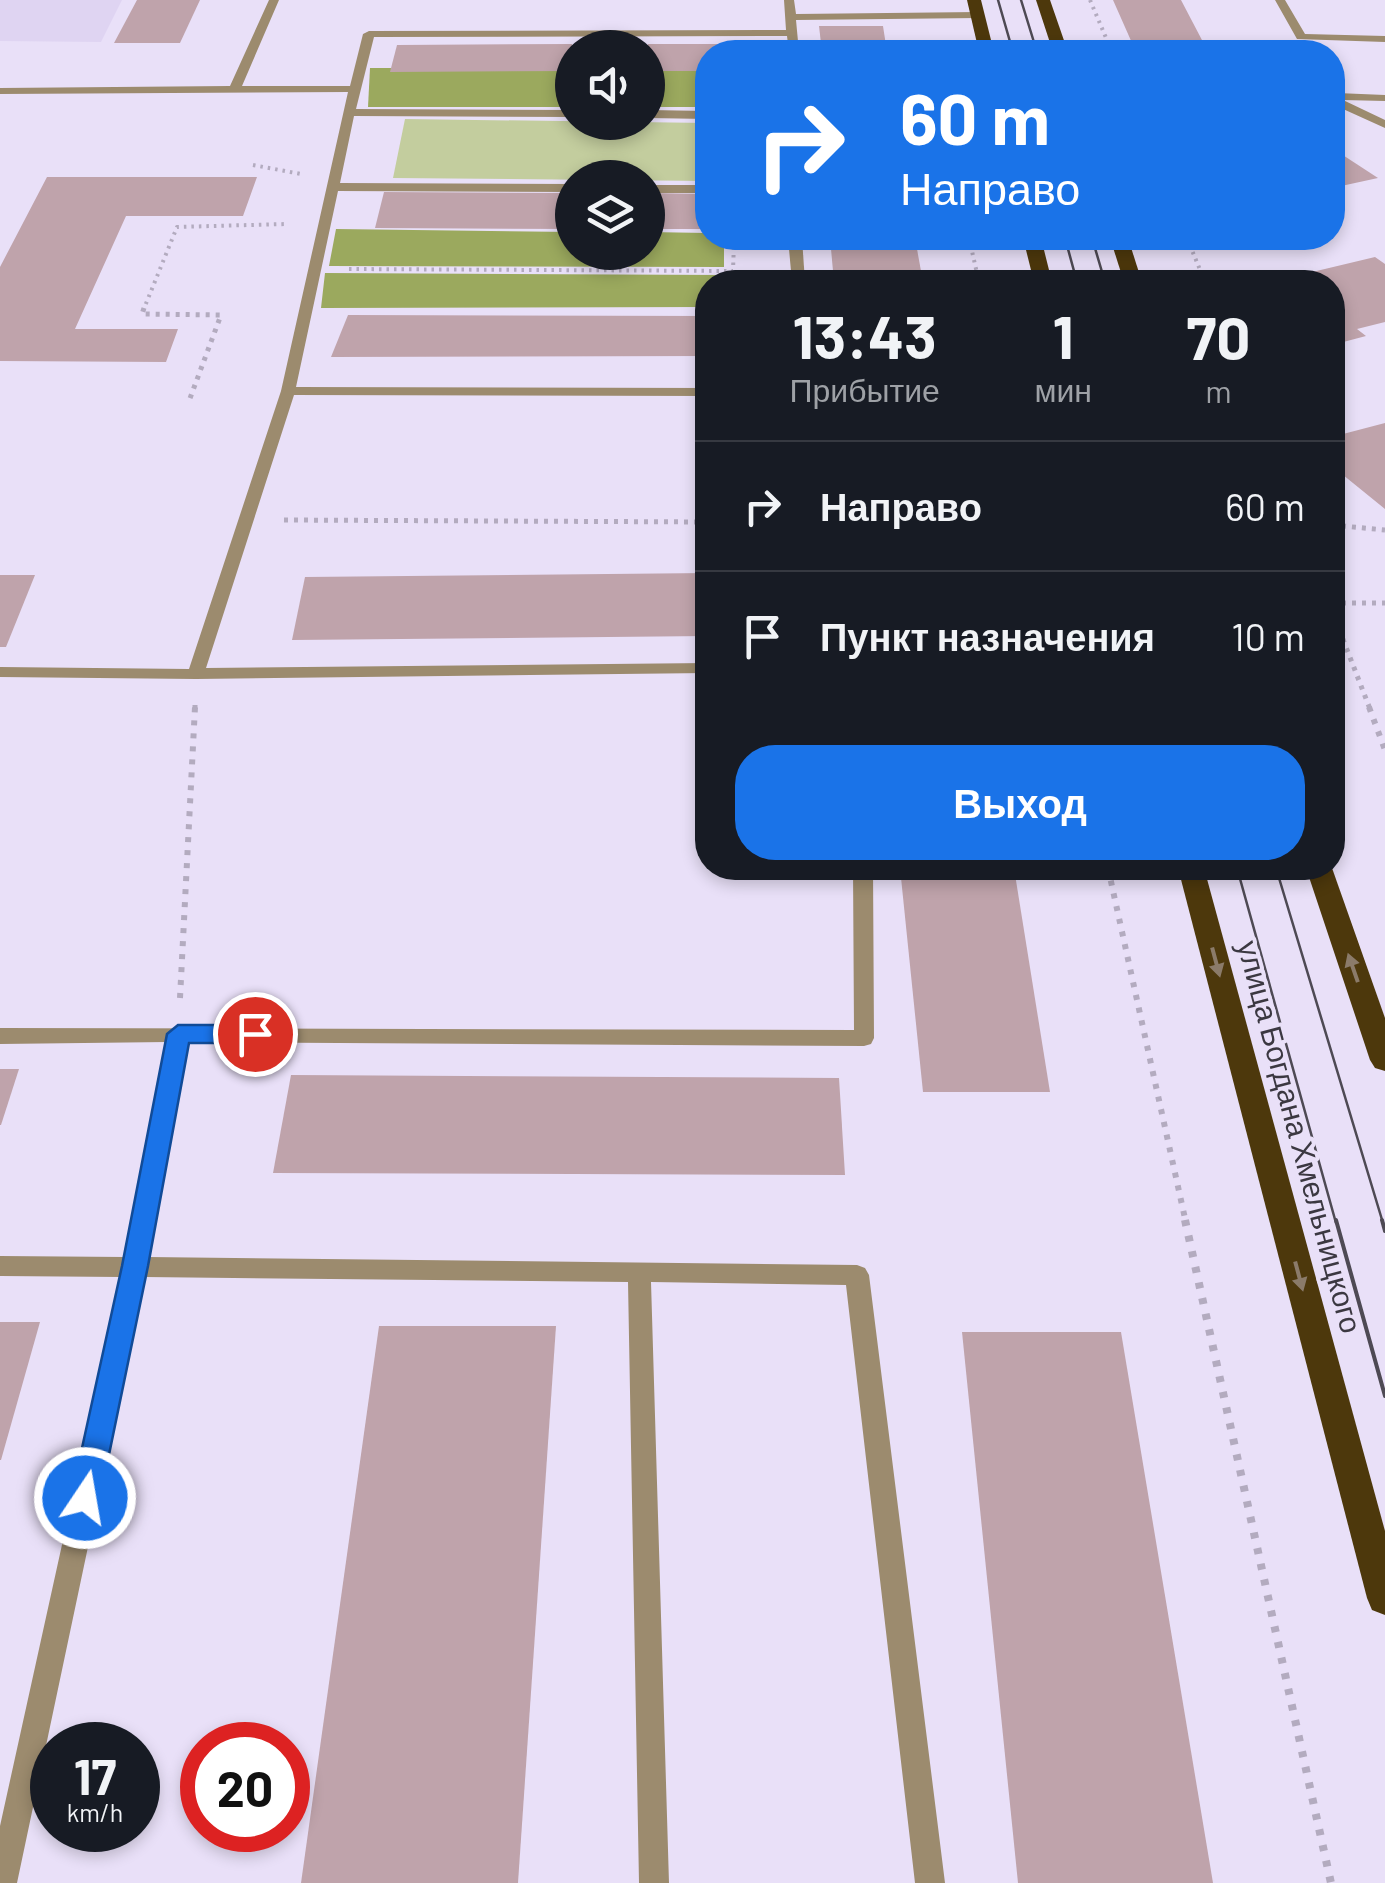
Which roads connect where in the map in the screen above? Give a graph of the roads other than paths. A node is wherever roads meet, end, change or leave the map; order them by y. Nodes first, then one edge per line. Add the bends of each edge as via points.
1 (274, 0) edge
2 (789, 0) edge
3 (1044, 0) edge
4 (1280, 0) edge
5 (976, 7) edge
6 (791, 17) junction
7 (794, 33) junction
8 (1301, 38) joint
9 (1385, 38) edge
10 (794, 40) edge
11 (984, 40) edge
12 (1058, 40) edge
13 (353, 89) junction
14 (235, 90) junction
15 (0, 91) edge
16 (1345, 97) edge
17 (1385, 98) edge
18 (1345, 104) edge
19 (350, 112) junction
20 (555, 114) edge
21 (665, 114) edge
22 (695, 114) edge
23 (1385, 124) edge
24 (335, 186) junction
25 (555, 188) edge
26 (665, 189) edge
27 (695, 189) edge
28 (288, 391) junction
29 (695, 392) edge
30 (695, 668) edge
31 (0, 672) edge
32 (196, 674) junction
33 (863, 880) edge
34 (1194, 880) edge
35 (1322, 880) edge
36 (178, 1034) junction
37 (0, 1036) edge
38 (1385, 1060) edge
39 (0, 1266) edge
40 (135, 1266) junction
41 (639, 1273) junction
42 (1385, 1598) edge
43 (2, 1883) edge
44 (654, 1883) edge
45 (930, 1883) edge

1 - 14 lane
2 - 6 lane
3 - 12 highway
4 - 8 lane
5 - 6 lane
5 - 11 highway
6 - 7 lane
7 - 10 lane
7 - 13 lane via 369,34
8 - 9 lane
13 - 14 lane
13 - 19 lane
14 - 15 lane
16 - 17 lane
18 - 23 lane
19 - 20 lane
19 - 24 lane
21 - 22 lane
24 - 25 lane
24 - 28 lane
26 - 27 lane
28 - 29 lane
28 - 32 lane
30 - 32 lane
31 - 32 lane
33 - 36 lane via 864,1038
34 -> 42 highway, улица Богдана Хмельницкого
38 -> 35 highway
36 - 37 lane
36 - 40 lane
39 - 40 lane
40 - 41 lane
40 - 43 lane
41 - 44 lane
41 - 45 lane via 857,1275

